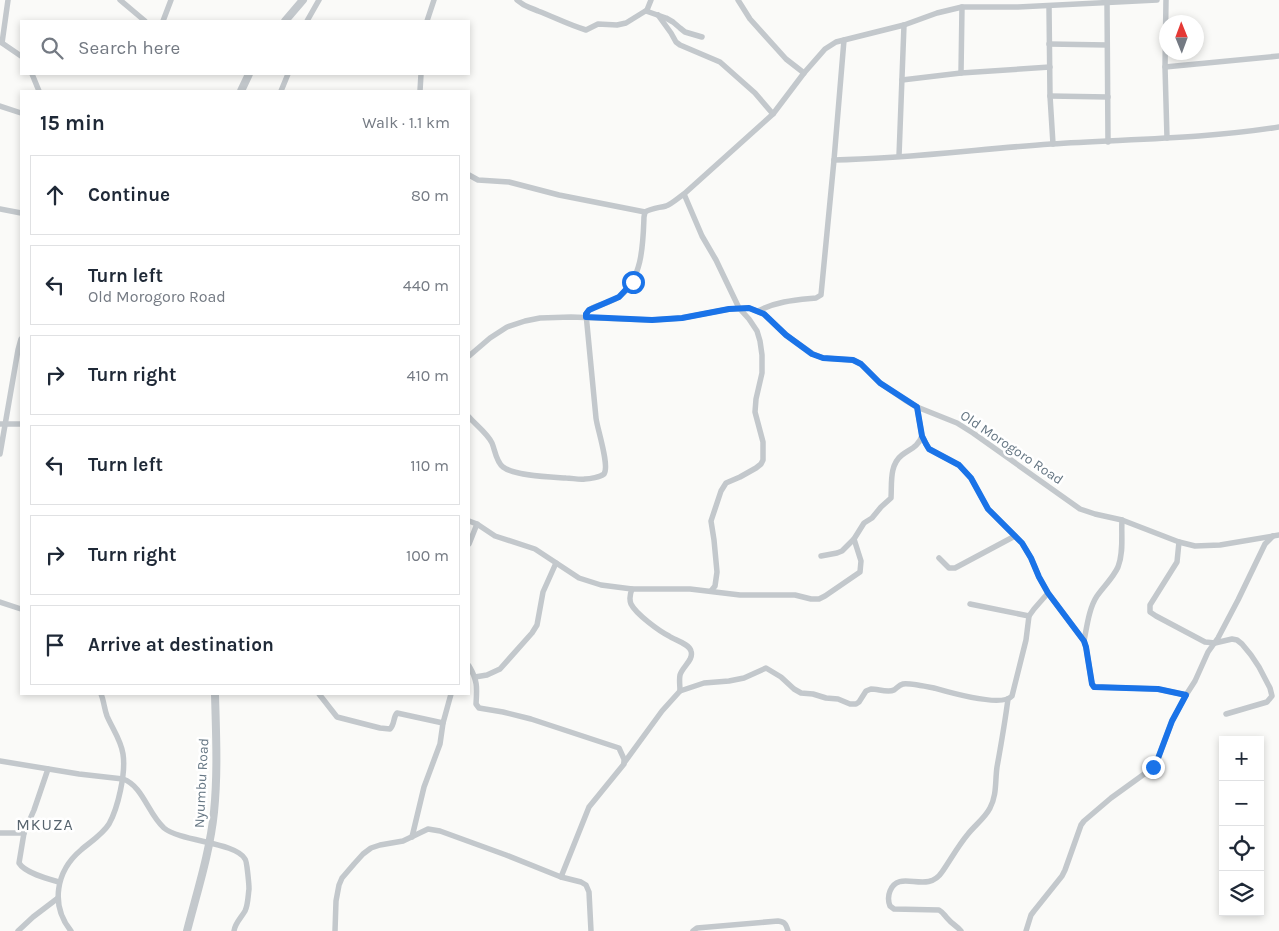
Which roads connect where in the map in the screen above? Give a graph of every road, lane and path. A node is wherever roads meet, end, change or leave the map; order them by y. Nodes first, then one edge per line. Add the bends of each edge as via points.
1 (8, 0) edge
2 (120, 0) edge
3 (171, 0) edge
4 (303, 0) edge
5 (319, 0) edge
6 (434, 0) edge
7 (516, 0) edge
8 (651, 0) edge
9 (738, 0) edge
10 (1156, 0) edge
11 (1166, 0) edge
12 (1107, 2) junction
13 (1049, 6) junction
14 (962, 7) junction
15 (646, 11) junction
16 (658, 15) junction
17 (144, 20) edge
18 (163, 20) edge
19 (286, 20) edge
20 (307, 20) edge
21 (427, 20) edge
22 (904, 25) junction
23 (702, 37) dead end
24 (844, 40) junction
25 (1, 43) edge
26 (1049, 44) junction
27 (1107, 45) junction
28 (20, 55) edge
29 (1279, 56) edge
30 (1165, 66) junction
31 (1050, 67) junction
32 (804, 73) junction
33 (960, 74) junction
34 (32, 75) edge
35 (249, 75) edge
36 (288, 75) edge
37 (421, 75) edge
38 (902, 80) junction
39 (39, 90) edge
40 (241, 90) edge
41 (281, 90) edge
42 (420, 90) edge
43 (1050, 96) junction
44 (1108, 97) junction
45 (0, 106) edge
46 (20, 113) edge
47 (773, 114) junction
48 (1279, 127) edge
49 (1167, 138) junction
50 (1108, 142) junction
51 (1053, 144) junction
52 (899, 156) junction
53 (834, 160) junction
54 (470, 176) edge
55 (684, 194) junction
56 (0, 209) edge
57 (645, 212) junction
58 (20, 213) edge
59 (738, 308) junction
60 (758, 311) junction
61 (586, 317) junction
62 (20, 343) edge
63 (470, 355) edge
64 (917, 407) junction
65 (470, 418) edge
66 (3, 424) edge
67 (20, 424) edge
68 (922, 436) junction
69 (0, 454) edge
70 (1122, 520) junction
71 (470, 521) edge
72 (476, 524) junction
73 (1276, 535) edge
74 (1016, 536) junction
75 (854, 539) junction
76 (470, 541) edge
77 (1179, 542) junction
78 (821, 556) dead end
79 (939, 558) dead end
80 (556, 563) junction
81 (632, 589) junction
82 (711, 591) junction
83 (1048, 593) junction
84 (0, 602) edge
85 (970, 604) dead end
86 (20, 609) edge
87 (1029, 616) junction
88 (1084, 641) junction
89 (1215, 643) junction
90 (470, 668) edge
91 (475, 677) junction
92 (680, 691) junction
93 (101, 695) edge
94 (215, 695) edge
95 (320, 695) edge
96 (451, 695) edge
97 (1186, 695) junction
98 (1008, 699) junction
99 (1226, 714) dead end
100 (443, 723) junction
101 (619, 748) junction
102 (633, 752) junction
103 (0, 761) edge
104 (624, 764) junction
105 (48, 769) junction
106 (123, 778) junction
107 (24, 832) junction
108 (0, 833) edge
109 (412, 836) junction
110 (210, 842) junction
111 (561, 876) junction
112 (59, 882) junction
113 (58, 898) junction
114 (18, 931) edge
115 (71, 931) edge
116 (187, 931) edge
117 (234, 931) edge
118 (335, 931) edge
119 (592, 931) edge
120 (693, 931) edge
121 (788, 931) edge
122 (961, 931) edge
123 (1026, 931) edge

1 - 25 street
2 - 17 street
3 - 18 street
4 - 19 street
5 - 20 street
6 - 21 street
7 - 15 street via 525,7 586,30 598,24 626,23
8 - 15 street
9 - 32 street via 750,19 786,59
10 - 12 street
11 - 30 street
12 - 13 street
12 - 27 street
13 - 14 street
13 - 26 street
14 - 22 street
14 - 33 street
15 - 16 street
16 - 23 street via 685,32
16 - 47 street via 676,42 720,62
22 - 24 street
22 - 38 street
24 - 32 street via 825,49
24 - 53 street
25 - 28 street
26 - 27 street
26 - 31 street
27 - 44 street
29 - 30 street
30 - 49 street
31 - 33 street
31 - 43 street
32 - 47 street
33 - 38 street
34 - 39 street
35 - 40 street
36 - 41 street
37 - 42 street
38 - 52 street
43 - 44 street
43 - 51 street
44 - 50 street
45 - 46 street
47 - 55 street
48 - 49 street
49 - 50 street
50 - 51 street
51 - 52 street
52 - 53 street
53 - 60 street via 820,295 769,305
54 - 57 street via 478,180 509,182
55 - 57 street via 666,206
55 - 59 street
56 - 58 street
57 - 61 street via 641,257 633,282 619,297 589,310
59 - 60 street
59 - 61 street via 652,320
59 - 82 street via 749,319 760,341 762,373 755,412 763,442 763,460 756,468 726,483 721,491 711,521 717,572
60 - 64 street, Old Morogoro Road via 812,354 861,364 880,383
61 - 63 street via 526,321 507,327
61 - 65 street via 604,474 585,480 506,469 498,463 491,440
62 - 66 street
64 - 68 street
64 - 70 street, Old Morogoro Road via 974,433 1080,509
66 - 67 street
66 - 69 street
68 - 74 street via 929,449 959,465 971,478 988,509
68 - 75 street via 920,442 896,462 891,498 864,523
70 - 77 street, Old Morogoro Road
70 - 88 street via 1118,567 1094,600
71 - 72 street
72 - 76 street
72 - 80 street via 496,536 535,549
73 - 77 street, Old Morogoro Road via 1220,545 1195,546
73 - 89 street via 1265,544
74 - 79 street via 955,568 949,568
74 - 83 street
75 - 78 street via 842,551
75 - 82 street via 861,561 860,572 819,599 791,594 740,596
77 - 89 street via 1177,562 1150,605 1150,612 1205,642
80 - 81 street via 579,578 601,586
80 - 91 street via 532,633 500,669
81 - 82 street
81 - 92 street via 632,606 649,623 692,652 680,674
83 - 87 street
83 - 88 street
84 - 86 street
85 - 87 street
87 - 98 street via 1022,657 1012,696
88 - 97 street via 1094,687 1158,689
89 - 97 street
89 - 99 street via 1232,639 1242,644 1251,654 1272,696 1267,702
90 - 91 street
91 - 101 street via 479,708 531,719
92 - 98 street via 704,683 744,678 766,668 800,693 850,704 856,704 868,689 890,691 901,684 993,700
92 - 102 street via 662,710
93 - 106 street via 123,754
94 - 110 street, Nyumbu Road via 215,789
95 - 100 street via 337,717 380,728 393,727 397,713
96 - 100 street
97 - 123 street via 1153,767 1081,825 1062,876 1031,915
98 - 122 street via 996,792 990,808 940,875 924,883 907,880 894,884 889,897 890,906 894,909 941,911
100 - 109 street via 440,744 424,787
101 - 102 street
101 - 104 street
102 - 104 street
103 - 105 street
104 - 111 street via 589,807
105 - 106 street
105 - 107 street
106 - 110 street via 135,786 152,815 165,829 179,836
106 - 112 street via 109,824 75,856
107 - 108 street
107 - 112 street via 21,867
109 - 111 street via 428,829 440,831
109 - 118 street via 371,848 342,878 337,891
110 - 116 street, Nyumbu Road
110 - 117 street via 238,852 247,861 246,907
111 - 119 street via 586,885
112 - 113 street
113 - 114 street
113 - 115 street via 60,912
120 - 121 street via 778,920 787,925

